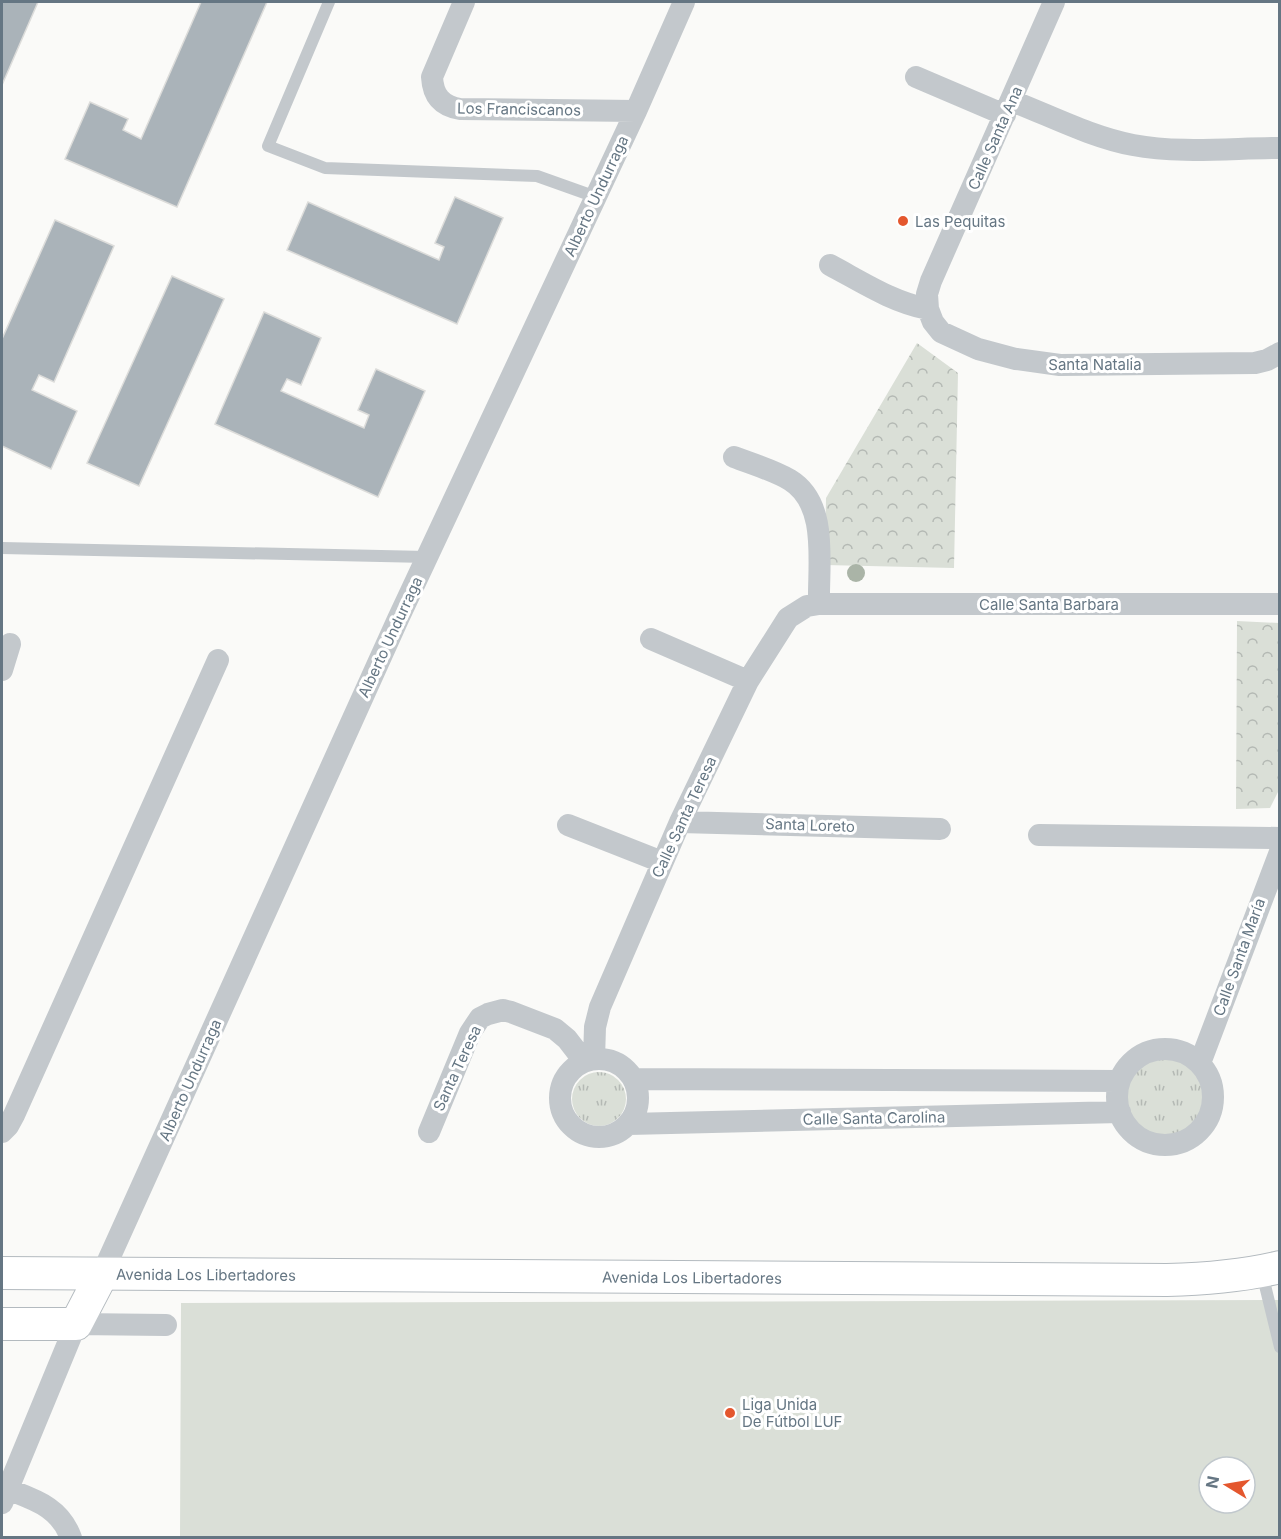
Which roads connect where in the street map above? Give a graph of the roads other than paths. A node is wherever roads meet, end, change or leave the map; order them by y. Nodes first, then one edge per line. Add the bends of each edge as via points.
1 (329, 2) edge
2 (464, 2) edge
3 (684, 2) edge
4 (1054, 2) edge
5 (916, 77) dead end
6 (1009, 108) junction
7 (636, 111) junction
8 (1280, 148) edge
9 (596, 197) junction
10 (830, 265) dead end
11 (928, 309) junction
12 (1280, 353) edge
13 (734, 457) dead end
14 (2, 548) edge
15 (427, 557) junction
16 (819, 604) junction
17 (1280, 604) edge
18 (651, 639) dead end
19 (10, 644) dead end
20 (218, 660) dead end
21 (2, 670) edge
22 (748, 681) junction
23 (680, 822) junction
24 (568, 825) dead end
25 (940, 829) dead end
26 (1039, 835) dead end
27 (1280, 838) edge
28 (1280, 852) edge
29 (662, 862) junction
30 (589, 1060) junction
31 (1200, 1063) junction
32 (633, 1079) junction
33 (1119, 1081) junction
34 (1120, 1113) junction
35 (629, 1124) junction
36 (2, 1132) edge
37 (429, 1132) dead end
38 (1270, 1269) edge
39 (2, 1273) edge
40 (102, 1275) junction
41 (2, 1324) edge
42 (76, 1324) junction
43 (166, 1325) dead end
44 (1280, 1347) edge
45 (4, 1496) edge
46 (71, 1538) edge

1 - 9 lane via 268,146 325,168 537,176
2 - 7 street, Los Franciscanos via 432,77 436,96 442,103 460,109
3 - 7 street, Alberto Undurraga
4 - 6 street, Calle Santa Ana
5 - 6 street
6 - 8 street via 1130,144 1178,149
6 - 11 street, Calle Santa Ana via 931,281
7 - 9 street, Alberto Undurraga
9 - 15 street, Alberto Undurraga
10 - 11 street via 894,299
11 - 12 street, Santa Natalia via 941,332 955,340 1038,363 1255,363
13 - 16 street via 790,480 808,497 818,525
14 - 15 lane
15 - 40 street, Alberto Undurraga
16 - 17 street, Calle Santa Barbara
16 - 22 street, Calle Santa Teresa via 807,606 788,618
18 - 22 street
19 - 21 street
20 - 36 street via 14,1114
22 - 23 street, Calle Santa Teresa
23 - 25 street, Santa Loreto
23 - 29 street, Calle Santa Teresa
24 - 29 street
26 - 27 street
28 - 31 street, Calle Santa María
29 - 30 street, Calle Santa Teresa via 600,1006
30 - 32 street via 617,1063
30 - 35 street via 566,1076 561,1089 562,1114 570,1125 587,1135 606,1137
30 - 37 street, Santa Teresa via 555,1029 503,1010 488,1014 480,1018 470,1033
31 - 33 street via 1171,1048 1155,1049 1133,1061
31 - 34 street via 1214,1090 1213,1106 1197,1133 1168,1145 1153,1144 1138,1137
32 - 33 street
32 - 35 street via 638,1102
33 - 34 street
34 - 35 street, Calle Santa Carolina
38 - 40 street, Avenida Los Libertadores via 1205,1279 1167,1280
38 - 44 lane
39 - 40 street, Avenida Los Libertadores
40 - 42 street, Avenida Los Libertadores
41 - 42 street
42 - 43 street
42 - 45 street
45 - 46 street via 48,1506 65,1524

